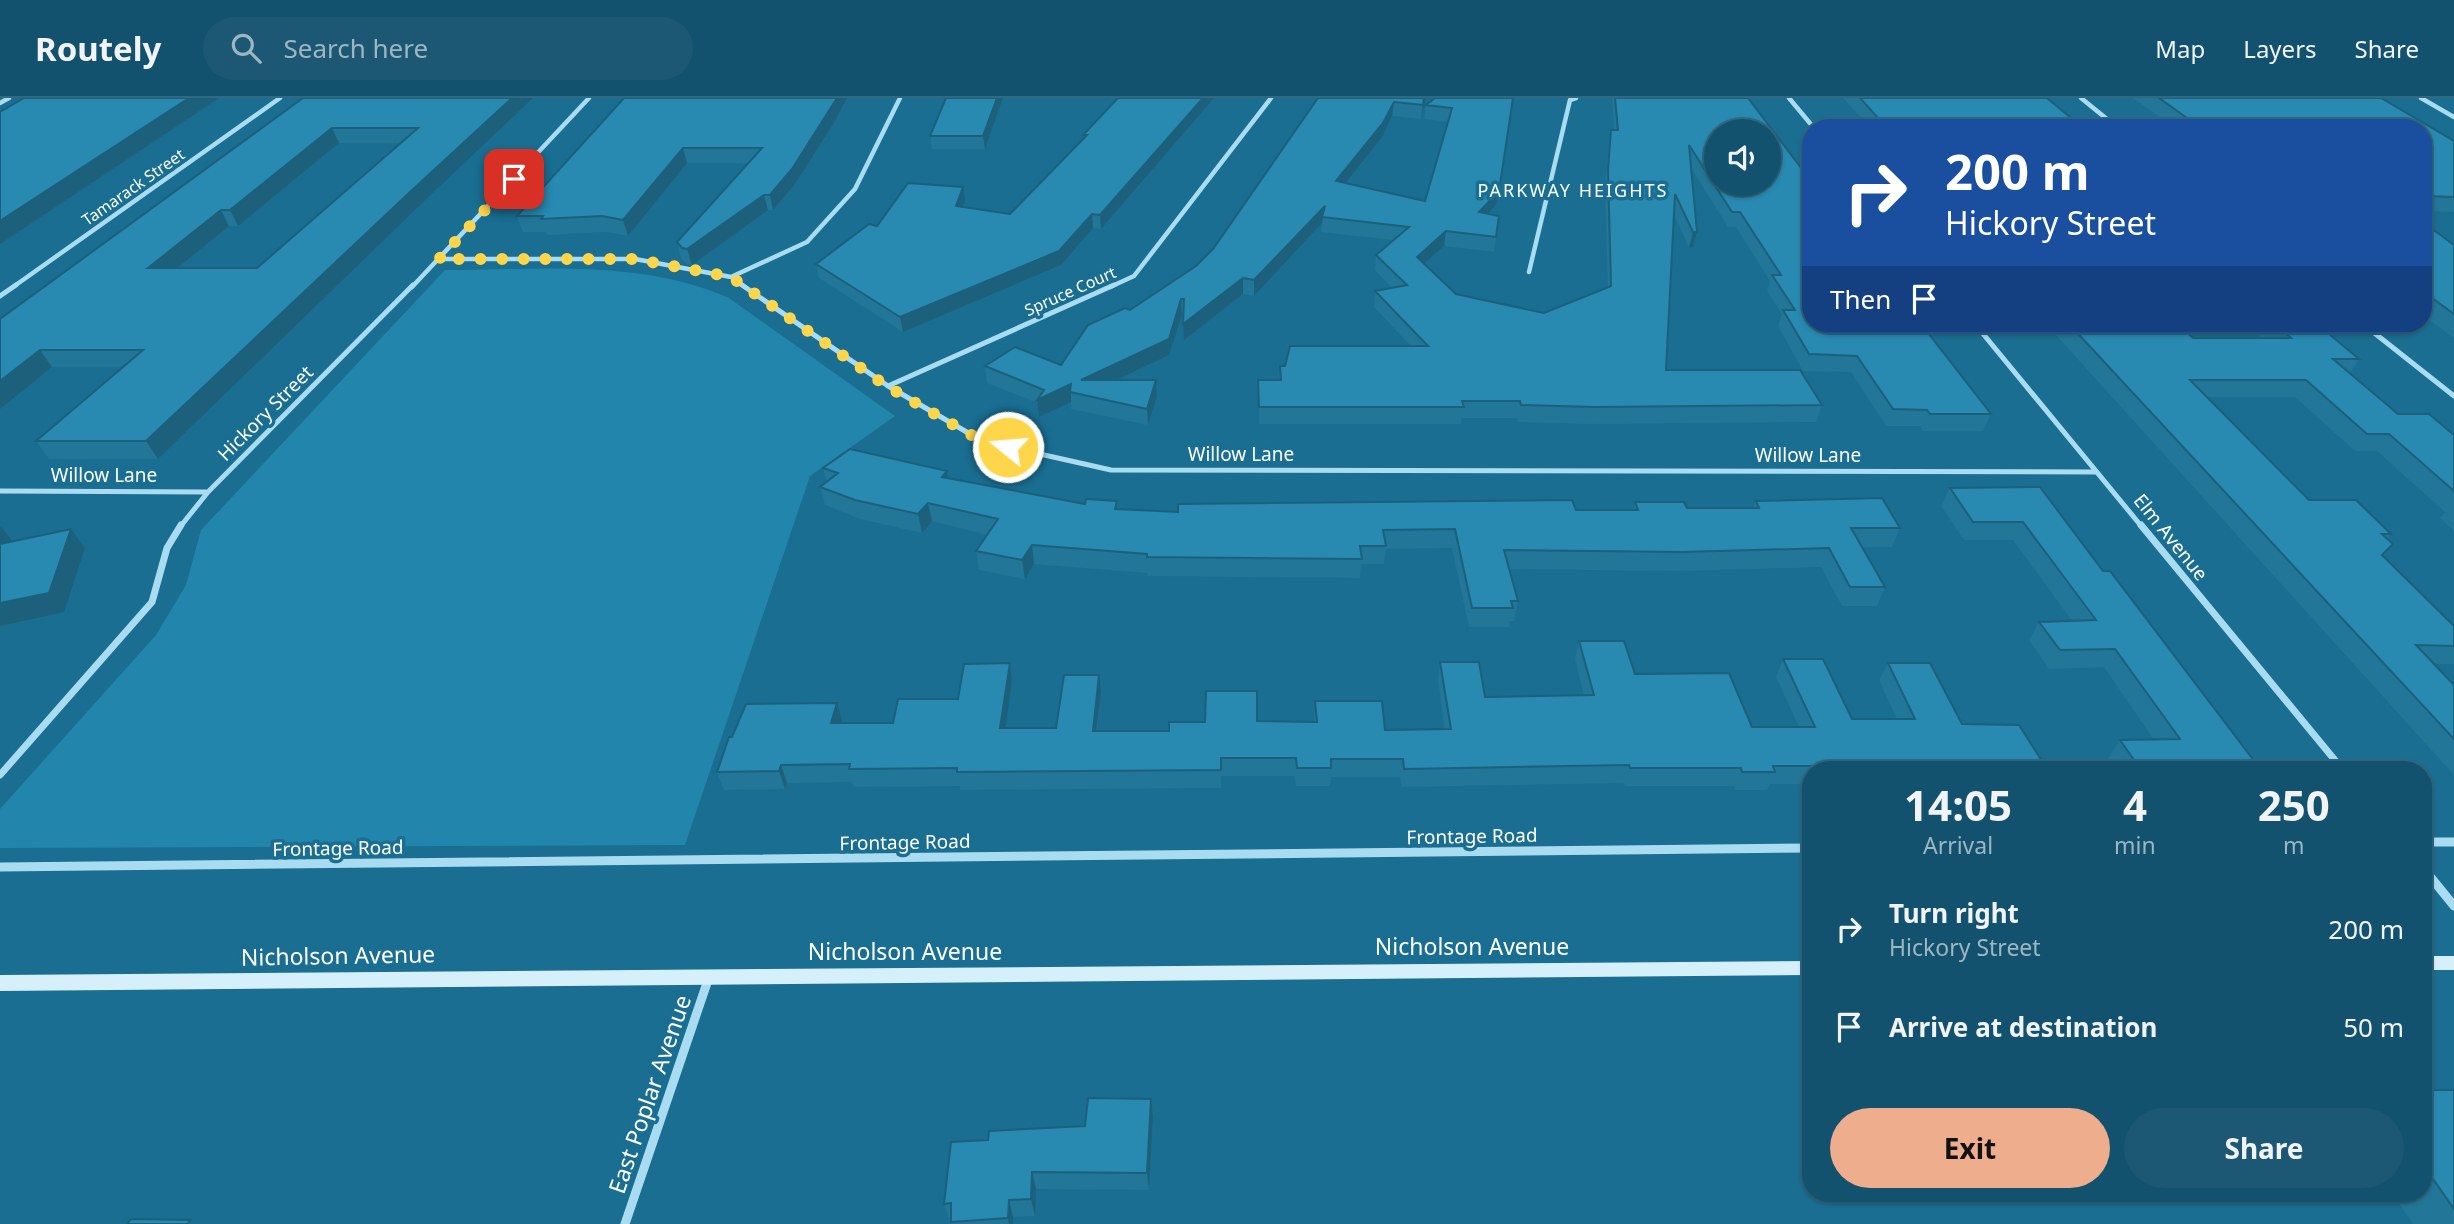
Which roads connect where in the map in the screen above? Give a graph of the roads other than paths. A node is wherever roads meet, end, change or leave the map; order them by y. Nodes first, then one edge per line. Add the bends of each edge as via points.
1 (9, 98) edge
2 (280, 98) edge
3 (589, 98) edge
4 (900, 98) edge
5 (1271, 98) edge
6 (1576, 98) edge
7 (1789, 98) edge
8 (2081, 98) edge
9 (2421, 98) edge
10 (0, 103) edge
11 (2454, 117) edge
12 (1806, 119) edge
13 (2107, 119) edge
14 (439, 259) junction
15 (1529, 272) dead end
16 (731, 277) junction
17 (0, 296) edge
18 (1982, 333) edge
19 (2374, 333) edge
20 (888, 387) junction
21 (2454, 396) edge
22 (2097, 472) junction
23 (0, 491) edge
24 (208, 492) junction
25 (2336, 761) edge
26 (0, 775) edge
27 (2432, 842) edge
28 (2454, 842) edge
29 (1802, 848) edge
30 (0, 867) edge
31 (2432, 879) edge
32 (2454, 906) edge
33 (2432, 963) edge
34 (2454, 963) edge
35 (1802, 968) edge
36 (709, 977) junction
37 (0, 983) edge
38 (625, 1224) edge

1 - 10 street
2 - 17 street, Tamarack Street
3 - 14 street, Hickory Street
4 - 16 street via 855,190 807,242
5 - 20 street, Spruce Court via 1134,276
6 - 15 street via 1570,100
7 - 12 street
8 - 13 street
9 - 11 street
14 - 16 street, Willow Lane via 635,259
14 - 24 street, Hickory Street
16 - 20 street, Willow Lane
18 - 22 street, Elm Avenue
19 - 21 street
20 - 22 street, Willow Lane via 982,441 1111,470
22 - 25 street, Elm Avenue
23 - 24 street, Willow Lane
24 - 26 street, Hickory Street via 167,548 152,602
27 - 28 street
29 - 30 street, Frontage Road
31 - 32 street
33 - 34 main road
35 - 36 main road, Nicholson Avenue
36 - 37 main road, Nicholson Avenue
36 - 38 street, East Poplar Avenue

